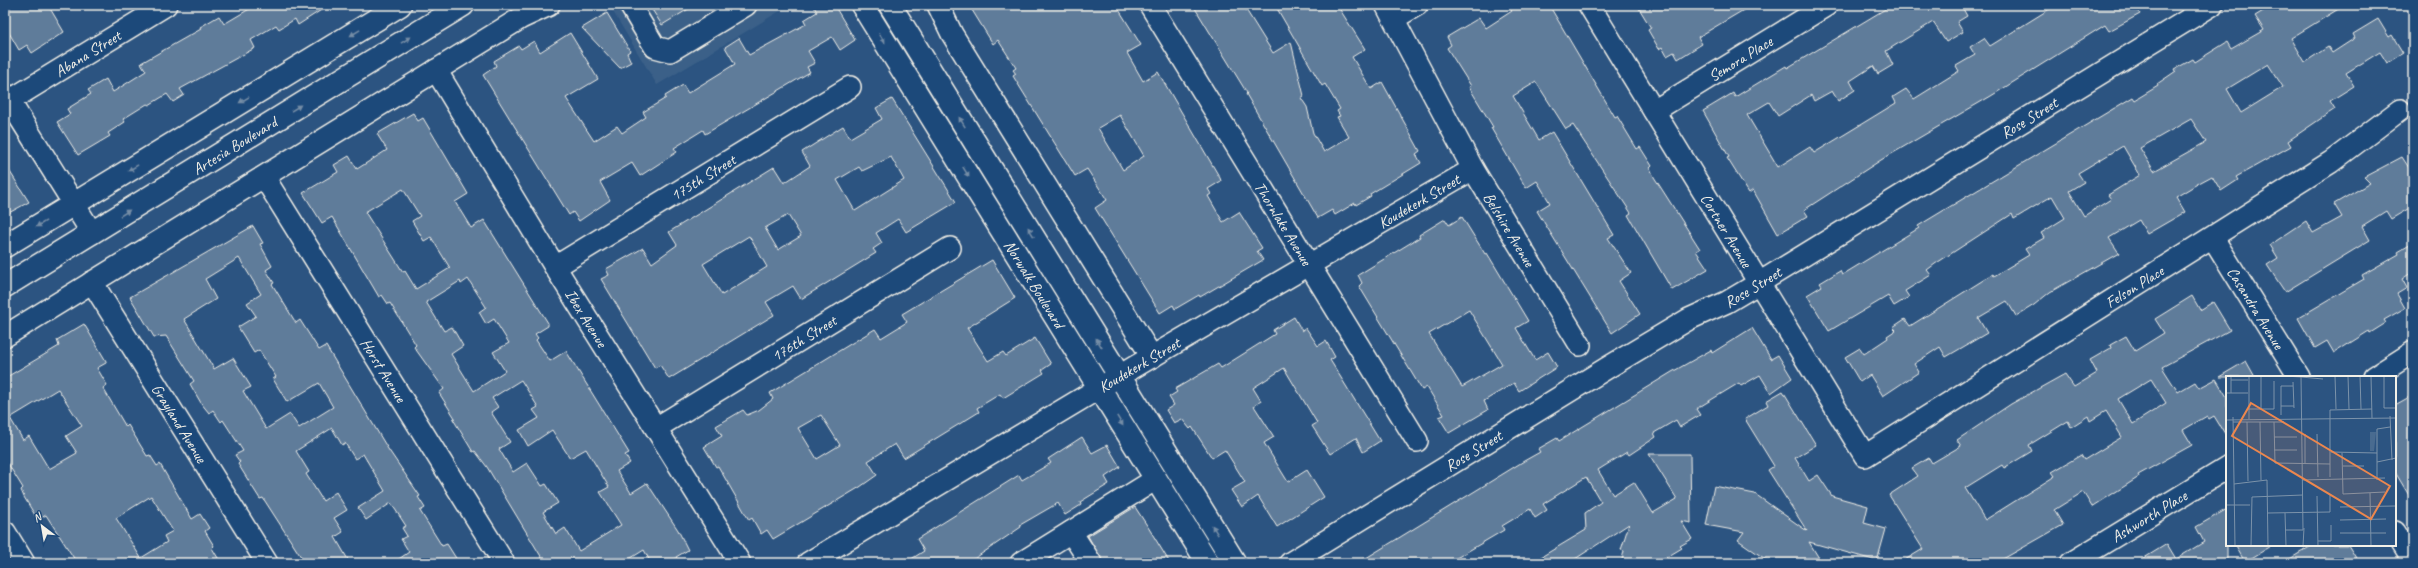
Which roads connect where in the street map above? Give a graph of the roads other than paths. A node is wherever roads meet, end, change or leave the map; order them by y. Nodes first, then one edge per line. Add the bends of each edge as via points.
1 (166, 5) edge
2 (400, 5) edge
3 (464, 5) edge
4 (549, 5) edge
5 (630, 5) edge
6 (746, 5) edge
7 (862, 5) edge
8 (890, 5) edge
9 (938, 5) edge
10 (1150, 5) edge
11 (1417, 5) edge
12 (1589, 5) edge
13 (1827, 5) edge
14 (2204, 7) edge
15 (1391, 12) edge
16 (436, 70) junction
17 (850, 86) dead end
18 (7, 97) edge
19 (2400, 110) dead end
20 (1654, 112) junction
21 (1473, 169) junction
22 (264, 177) junction
23 (74, 204) junction
24 (92, 233) junction
25 (2213, 238) junction
26 (5, 246) edge
27 (950, 248) dead end
28 (1311, 265) junction
29 (555, 267) junction
30 (92, 282) junction
31 (1759, 283) junction
32 (5, 286) edge
33 (5, 336) edge
34 (1580, 345) dead end
35 (2413, 352) edge
36 (1152, 357) junction
37 (1120, 376) junction
38 (2298, 376) edge
39 (2376, 376) edge
40 (1099, 388) junction
41 (656, 428) junction
42 (1417, 441) dead end
43 (1865, 456) joint
44 (2226, 469) edge
45 (1156, 479) junction
46 (5, 532) edge
47 (1071, 532) junction
48 (2396, 534) edge
49 (2413, 561) edge
50 (24, 563) edge
51 (267, 563) edge
52 (504, 563) edge
53 (740, 563) edge
54 (808, 563) edge
55 (1021, 563) edge
56 (1091, 563) edge
57 (1208, 563) edge
58 (1235, 563) edge
59 (1290, 563) edge
60 (2071, 563) edge

1 - 18 street, Abana Street
2 -> 23 main road, Artesia Boulevard
24 -> 3 main road, Artesia Boulevard
4 - 16 street via 521,18
5 - 6 street via 655,47 670,51
7 -> 40 main road, Norwalk Boulevard
37 -> 8 main road, Norwalk Boulevard
9 - 36 street via 952,34
10 - 28 street, Thornlake Avenue
11 - 15 street
12 - 20 street, Cortner Avenue
13 - 20 street, Semora Place
14 - 31 street, Rose Street
15 - 21 street, Belshire Avenue
16 - 22 street
16 - 29 street, Ibex Avenue
17 - 29 street, 175th Street
18 - 23 street
19 - 25 street, Felson Place via 2331,162
20 - 31 street, Cortner Avenue
21 - 28 street, Koudekerk Street
21 - 34 street, Belshire Avenue
22 - 30 street
22 - 52 street, Horst Avenue
23 - 24 street
23 -> 26 main road, Artesia Boulevard
24 - 32 main road, Artesia Boulevard
25 - 38 street, Casandra Avenue
25 - 43 street, Felson Place
27 - 41 street, 176th Street
28 - 36 street, Koudekerk Street
28 - 42 street, Thornlake Avenue
29 - 41 street, Ibex Avenue
30 - 33 street
30 - 51 street, Grayland Avenue
31 - 43 street, Cortner Avenue
31 - 59 street, Rose Street via 1689,319
35 - 39 street
36 - 37 street, Koudekerk Street
37 - 40 street, Koudekerk Street
58 -> 37 main road, Norwalk Boulevard
40 -> 45 main road, Norwalk Boulevard
40 - 54 street, Koudekerk Street
41 - 53 street, Ibex Avenue
44 - 60 street, Ashworth Place
45 - 47 street
45 - 57 main road, Norwalk Boulevard
46 - 50 street
47 - 55 street
47 - 56 street
48 - 49 street

